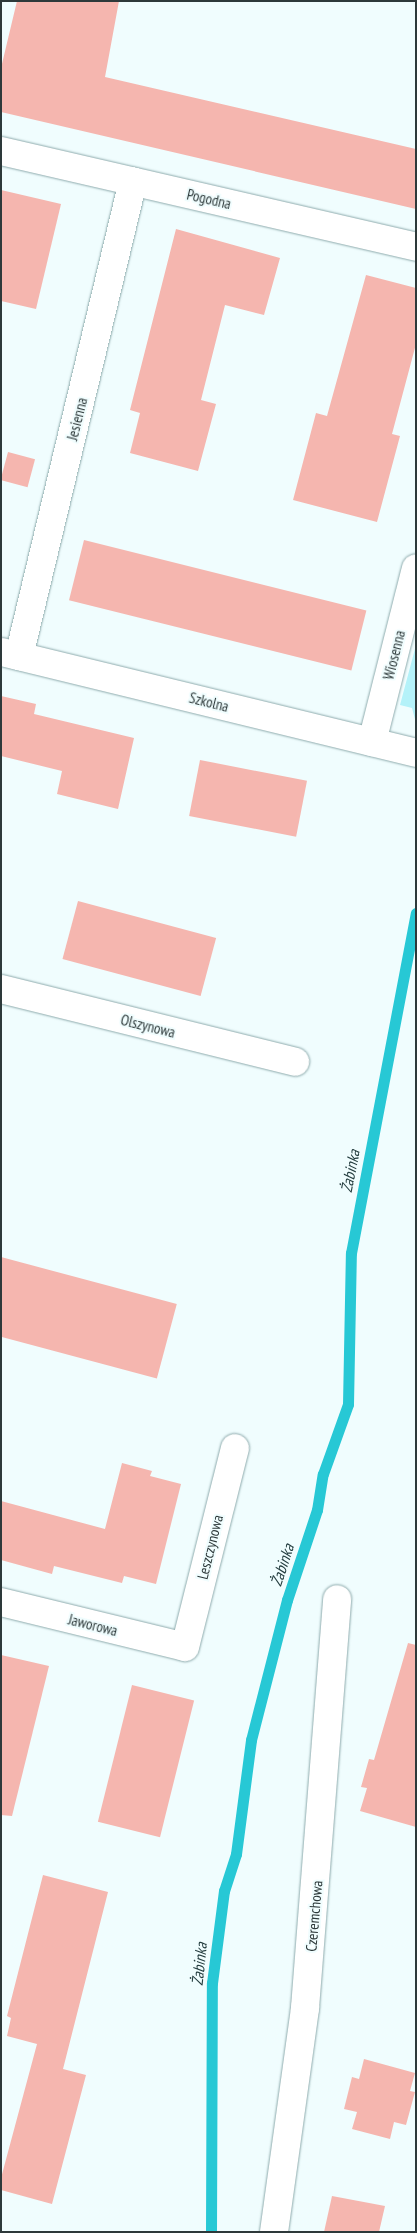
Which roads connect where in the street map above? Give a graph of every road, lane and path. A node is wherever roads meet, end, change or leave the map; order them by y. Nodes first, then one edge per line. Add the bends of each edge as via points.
1 (1, 152) edge
2 (133, 182) junction
3 (416, 247) edge
4 (416, 568) edge
5 (10, 654) edge
6 (372, 742) junction
7 (416, 753) edge
8 (1, 989) edge
9 (294, 1062) dead end
10 (235, 1448) dead end
11 (338, 1599) dead end
12 (1, 1602) edge
13 (184, 1647) joint
14 (274, 2232) edge

1 - 2 street, Pogodna
2 - 3 street, Pogodna
2 - 5 street, Jesienna
4 - 6 street, Wiosenna
5 - 6 street, Szkolna
6 - 7 street, Szkolna
8 - 9 street, Olszynowa
10 - 13 street, Leszczynowa
11 - 14 street, Czeremchowa via 305,2008
12 - 13 street, Jaworowa

